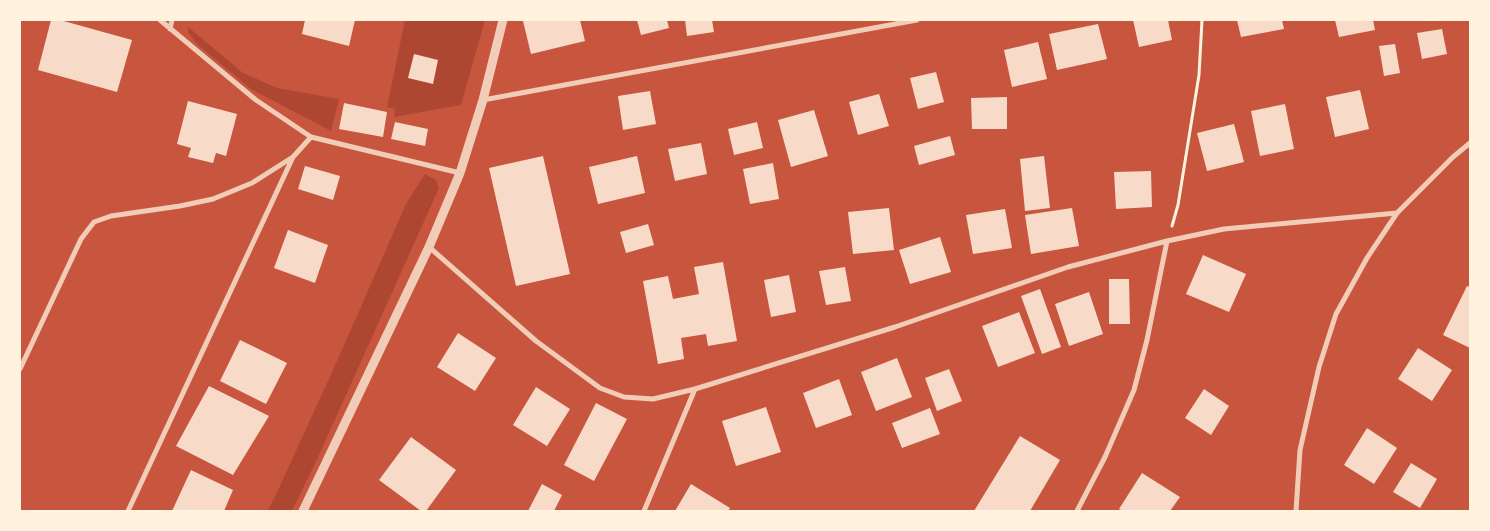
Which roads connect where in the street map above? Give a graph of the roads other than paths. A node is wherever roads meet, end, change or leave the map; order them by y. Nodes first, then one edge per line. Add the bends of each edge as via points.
1 (160, 20) edge
2 (172, 20) edge
3 (503, 20) edge
4 (917, 20) edge
5 (170, 29) junction
6 (483, 100) junction
7 (311, 137) junction
8 (1470, 143) edge
9 (293, 156) junction
10 (460, 174) junction
11 (1397, 213) junction
12 (1167, 241) junction
13 (430, 247) junction
14 (20, 369) edge
15 (694, 389) junction
16 (128, 511) edge
17 (303, 511) edge
18 (644, 511) edge
19 (1077, 511) edge
20 (1296, 511) edge

1 - 5 street
2 - 5 street
3 - 6 street
4 - 6 street
5 - 7 street via 256,100
6 - 10 street
7 - 9 street
7 - 10 street
8 - 11 street
9 - 14 street via 252,183 213,199 111,216 94,222 80,239
9 - 16 street
10 - 13 street
11 - 12 street via 1224,229
11 - 20 street via 1336,314 1319,367 1300,450
12 - 15 street via 1068,267 895,328
12 - 19 street via 1148,340 1134,390
13 - 15 street via 536,341 600,388 624,397 653,399
13 - 17 street
15 - 18 street

